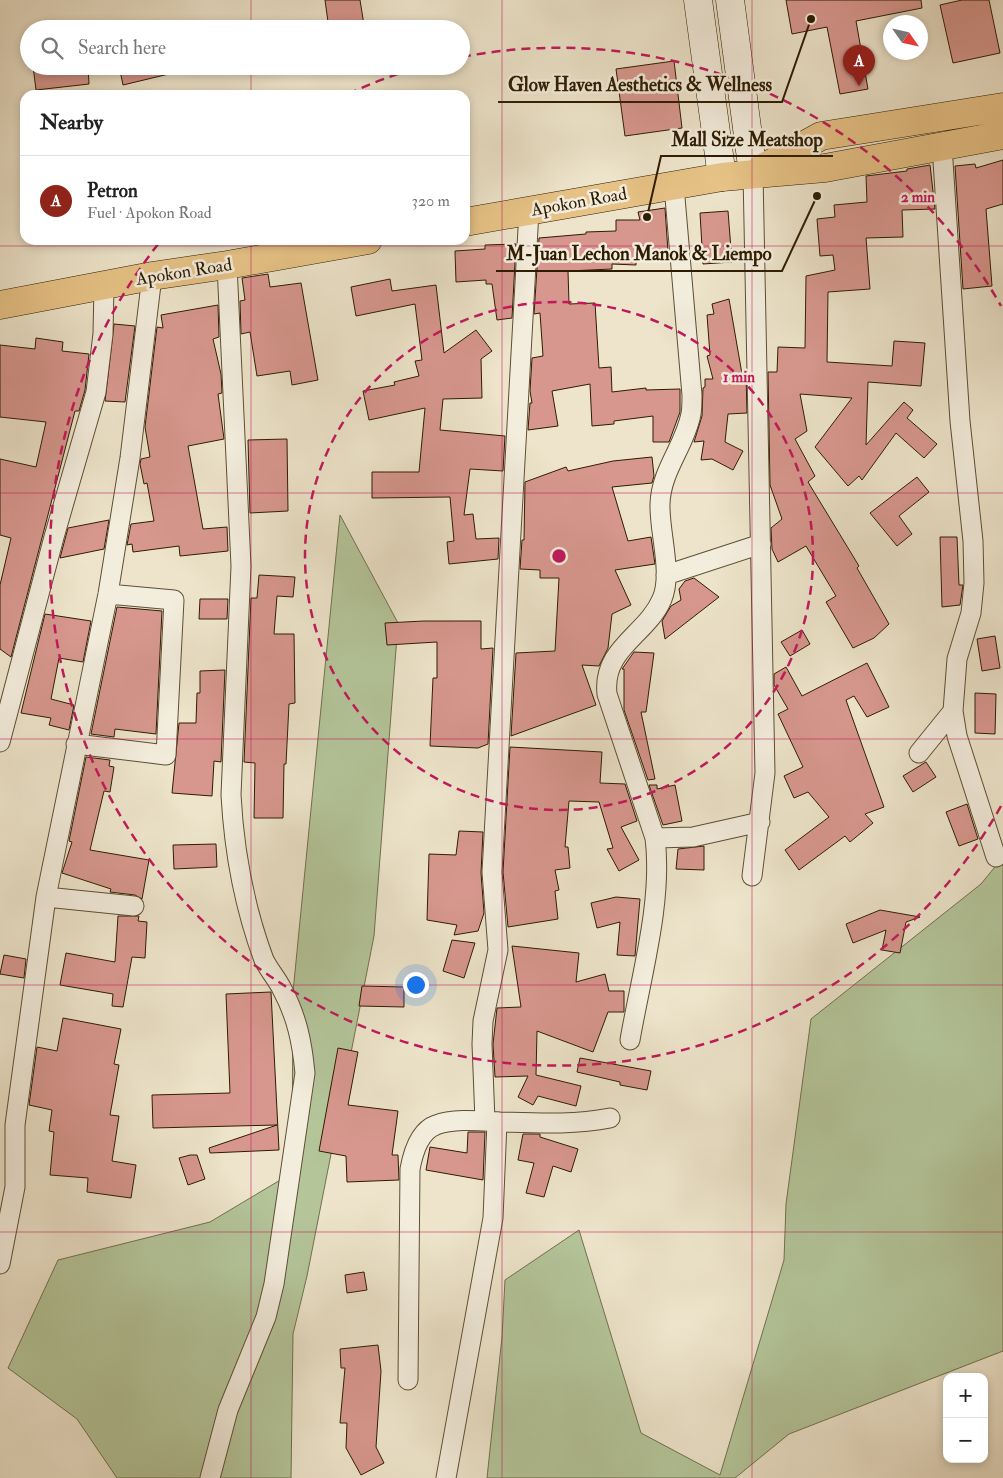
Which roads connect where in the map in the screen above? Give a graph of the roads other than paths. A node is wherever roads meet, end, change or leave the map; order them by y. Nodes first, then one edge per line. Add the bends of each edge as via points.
1 (698, 0) edge
2 (730, 0) edge
3 (1003, 107) edge
4 (1003, 135) edge
5 (942, 146) junction
6 (753, 173) junction
7 (722, 177) junction
8 (674, 186) junction
9 (529, 211) junction
10 (470, 221) edge
11 (340, 245) edge
12 (227, 265) junction
13 (152, 276) junction
14 (104, 286) junction
15 (0, 305) edge
16 (760, 544) junction
17 (666, 576) junction
18 (108, 594) junction
19 (953, 711) junction
20 (0, 742) edge
21 (76, 744) junction
22 (919, 753) dead end
23 (760, 822) junction
24 (655, 838) junction
25 (996, 857) dead end
26 (752, 876) dead end
27 (46, 897) junction
28 (134, 906) dead end
29 (630, 1040) dead end
30 (610, 1118) dead end
31 (491, 1121) junction
32 (7, 1124) edge
33 (0, 1264) edge
34 (408, 1380) dead end
35 (210, 1478) edge
36 (446, 1478) edge

1 - 7 main road
2 - 6 main road
3 - 6 highway, Apokon Road via 821,136
4 - 5 highway, Apokon Road
5 - 6 highway, Apokon Road via 825,168
5 - 19 street via 974,584 971,613 957,659
6 - 7 highway, Apokon Road
6 - 16 street
7 - 8 highway, Apokon Road
8 - 9 highway, Apokon Road
8 - 17 street via 692,395 691,414 662,487 660,504
9 - 10 highway, Apokon Road
9 - 31 street via 492,872 498,950 486,1002 482,1044
11 - 12 highway, Apokon Road
12 - 13 highway, Apokon Road
12 - 35 street via 241,566 232,820 250,917 266,963 295,1015 302,1040 305,1073 274,1284 266,1317 228,1410
13 - 14 highway, Apokon Road
13 - 18 street via 130,458
14 - 15 highway, Apokon Road
14 - 20 street via 103,334 96,392
16 - 17 street
16 - 23 street via 764,773
17 - 24 street via 662,599 617,654 605,679 607,694
18 - 21 street
18 - 21 street via 174,600 166,755
19 - 22 street
19 - 25 street via 957,736
21 - 27 street
23 - 24 street via 693,837
23 - 26 street
24 - 29 street via 657,889
27 - 28 street
27 - 32 street
30 - 31 street via 571,1123
31 - 34 street via 435,1125 426,1131 413,1154 410,1169
31 - 36 street via 493,1218
32 - 33 street via 15,1187

